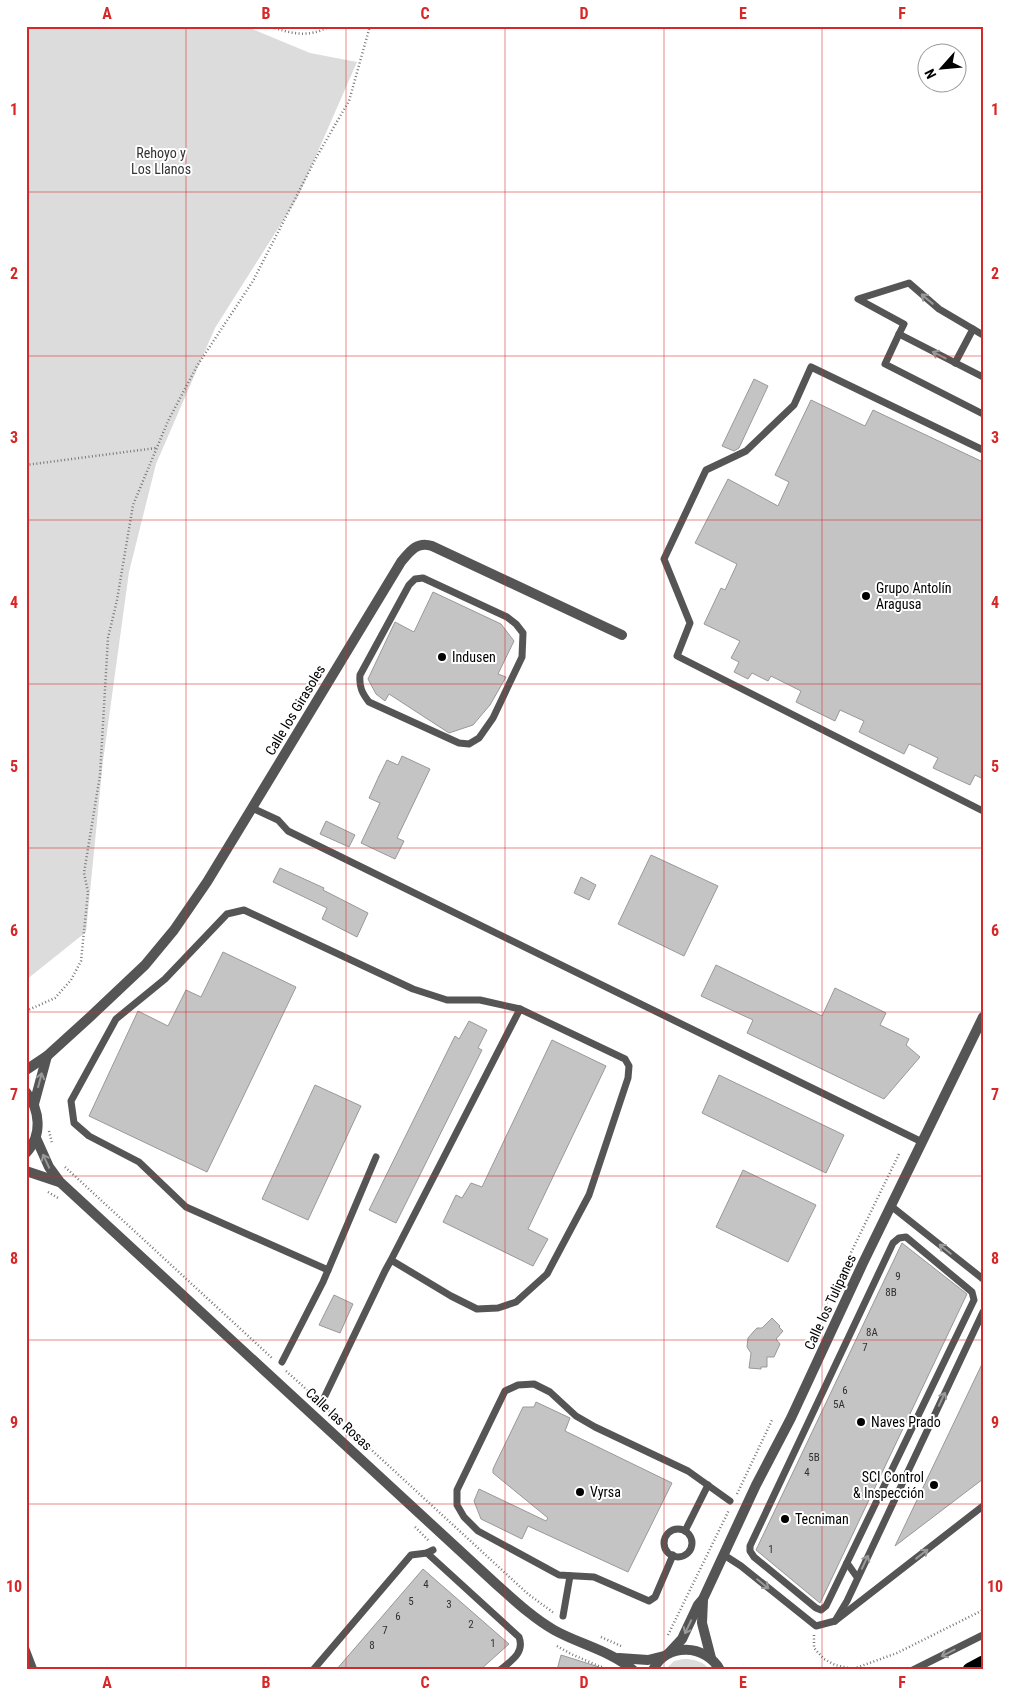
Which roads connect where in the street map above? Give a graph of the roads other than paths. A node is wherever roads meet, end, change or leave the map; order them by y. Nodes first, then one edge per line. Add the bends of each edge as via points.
1 (973, 329) junction
2 (899, 334) junction
3 (983, 335) edge
4 (955, 363) junction
5 (983, 377) edge
6 (983, 414) edge
7 (983, 450) edge
8 (406, 584) joint
9 (622, 635) dead end
10 (252, 808) junction
11 (983, 811) edge
12 (520, 1009) junction
13 (983, 1017) edge
14 (47, 1056) junction
15 (26, 1070) edge
16 (26, 1092) edge
17 (34, 1104) junction
18 (36, 1138) junction
19 (922, 1142) junction
20 (26, 1152) edge
21 (376, 1157) dead end
22 (26, 1171) edge
23 (60, 1182) junction
24 (891, 1206) junction
25 (390, 1260) junction
26 (328, 1270) junction
27 (983, 1279) edge
28 (967, 1314) junction
29 (982, 1315) edge
30 (282, 1362) dead end
31 (323, 1400) dead end
32 (708, 1485) junction
33 (730, 1501) dead end
34 (983, 1506) edge
35 (685, 1531) junction
36 (724, 1555) junction
37 (673, 1556) junction
38 (847, 1563) junction
39 (570, 1576) junction
40 (857, 1578) junction
41 (703, 1599) junction
42 (563, 1616) dead end
43 (835, 1621) junction
44 (983, 1635) edge
45 (26, 1649) edge
46 (666, 1655) junction
47 (613, 1657) junction
48 (711, 1658) junction
49 (983, 1664) edge
50 (34, 1670) edge
51 (313, 1670) edge
52 (500, 1670) edge
53 (633, 1670) edge
54 (653, 1670) edge
55 (720, 1670) edge
56 (913, 1670) edge
57 (970, 1670) edge

1 -> 2 lane via 939,309 909,284 858,299 904,324
1 - 3 lane
1 - 4 lane
4 -> 2 lane
2 - 6 lane via 885,364
4 - 5 lane
7 - 11 lane via 811,367 794,405 746,451 706,470 664,559 690,623 677,656
8 - 8 lane via 423,578 432,581 507,617 523,633 522,657 493,718 478,738 469,744 459,743 369,702 359,685 360,675
9 - 10 street, Calle los Girasoles via 432,546 425,544 413,548 401,562
10 - 14 street, Calle los Girasoles via 207,882 160,948
10 - 19 lane via 278,820 288,831
12 - 25 lane
12 - 25 lane via 625,1059 629,1066 628,1078 589,1194 547,1274 516,1302 498,1308 477,1309
12 - 26 lane via 480,1000 447,1000 413,989 244,910 227,914 164,980 116,1018 71,1101 74,1123 90,1136 139,1162 186,1207
13 - 19 street, Calle los Tulipanes
14 - 15 street, Calle los Girasoles
17 -> 14 street
16 - 17 street
17 - 18 street via 38,1115
18 - 20 street
23 -> 18 street, Calle las Rosas
19 - 24 street, Calle los Tulipanes
21 - 26 lane
22 - 23 street, Calle las Rosas
23 - 47 street, Calle las Rosas via 525,1610 552,1628
27 -> 24 lane
24 - 36 street, Calle los Tulipanes
25 - 31 lane
26 - 30 lane
28 - 29 lane
28 - 38 lane
28 - 38 lane via 974,1300 972,1292 906,1237 893,1243 750,1546 754,1557 821,1610
40 -> 29 lane
32 - 33 lane
32 - 35 lane
32 - 39 lane via 688,1471 589,1424 550,1392 534,1384 518,1384 505,1391 457,1490 457,1505 478,1531 559,1575
43 -> 34 lane
35 - 37 lane via 691,1537 691,1549 682,1556
35 - 37 lane via 672,1530 666,1537 665,1546
36 - 41 street, Calle los Tulipanes
36 -> 43 lane via 816,1626
37 - 39 lane via 655,1597 649,1601 594,1577
38 - 40 lane
39 - 42 lane
40 - 43 lane
41 -> 46 street, Calle los Tulipanes via 682,1639
41 - 48 street, Calle los Tulipanes via 702,1623
44 -> 56 lane
45 - 50 lane
46 - 47 street, Calle las Rosas via 648,1660
46 - 48 street, Calle las Rosas via 690,1649
46 - 54 street, Calle los Tulipanes
47 - 53 street, Calle las Rosas
48 - 55 street
49 - 57 highway
51 - 52 lane via 411,1555 430,1552 519,1637 519,1654

